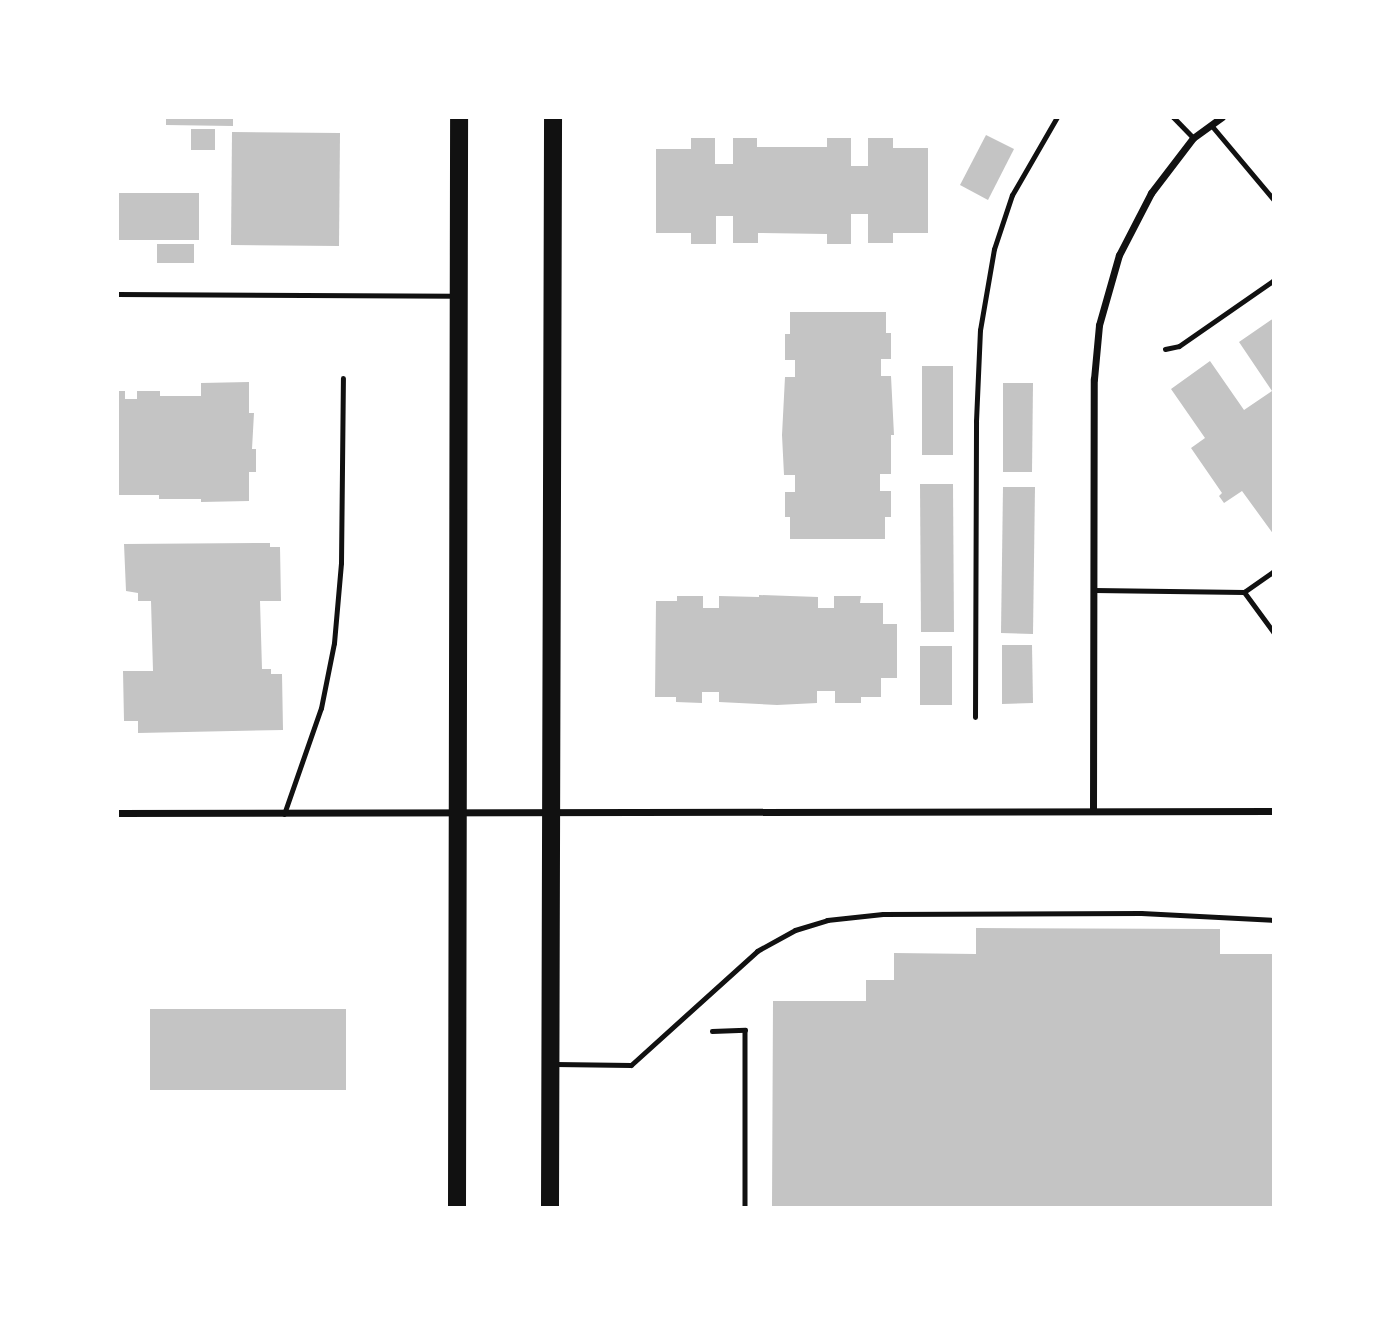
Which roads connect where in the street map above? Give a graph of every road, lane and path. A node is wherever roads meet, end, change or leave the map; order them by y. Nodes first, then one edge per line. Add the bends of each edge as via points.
1 (459, 117) edge
2 (553, 117) edge
3 (1057, 117) edge
4 (1173, 117) edge
5 (1222, 117) edge
6 (1211, 125) junction
7 (1193, 138) junction
8 (1274, 200) edge
9 (1274, 280) edge
10 (117, 293) edge
11 (458, 296) junction
12 (1165, 349) dead end
13 (344, 379) dead end
14 (1274, 571) edge
15 (1094, 590) junction
16 (1244, 592) junction
17 (1274, 633) edge
18 (975, 717) dead end
19 (1093, 811) junction
20 (1274, 811) edge
21 (117, 813) edge
22 (284, 814) junction
23 (457, 814) junction
24 (553, 814) junction
25 (1274, 920) edge
26 (712, 1031) dead end
27 (551, 1064) junction
28 (457, 1208) edge
29 (550, 1208) edge
30 (745, 1208) edge

1 - 11 main road
2 - 24 main road
3 - 18 lane via 1012,195 994,249 982,317 977,394
4 - 7 lane
5 - 6 street
6 - 7 street
6 - 8 lane
7 - 15 street via 1164,174 1128,237 1102,311 1094,379
9 - 12 lane via 1179,346
10 - 11 lane
11 - 23 main road
13 - 22 lane via 341,563 334,643 321,708
14 - 16 lane
15 - 16 lane
15 - 19 street
16 - 17 lane
19 - 20 street
19 - 24 street
21 - 22 street
22 - 23 street
23 - 24 street
23 - 28 main road
24 - 27 main road
25 - 27 lane via 1141,913 883,914 827,920 795,930 757,951 631,1065
26 - 30 path via 745,1030
27 - 29 main road

